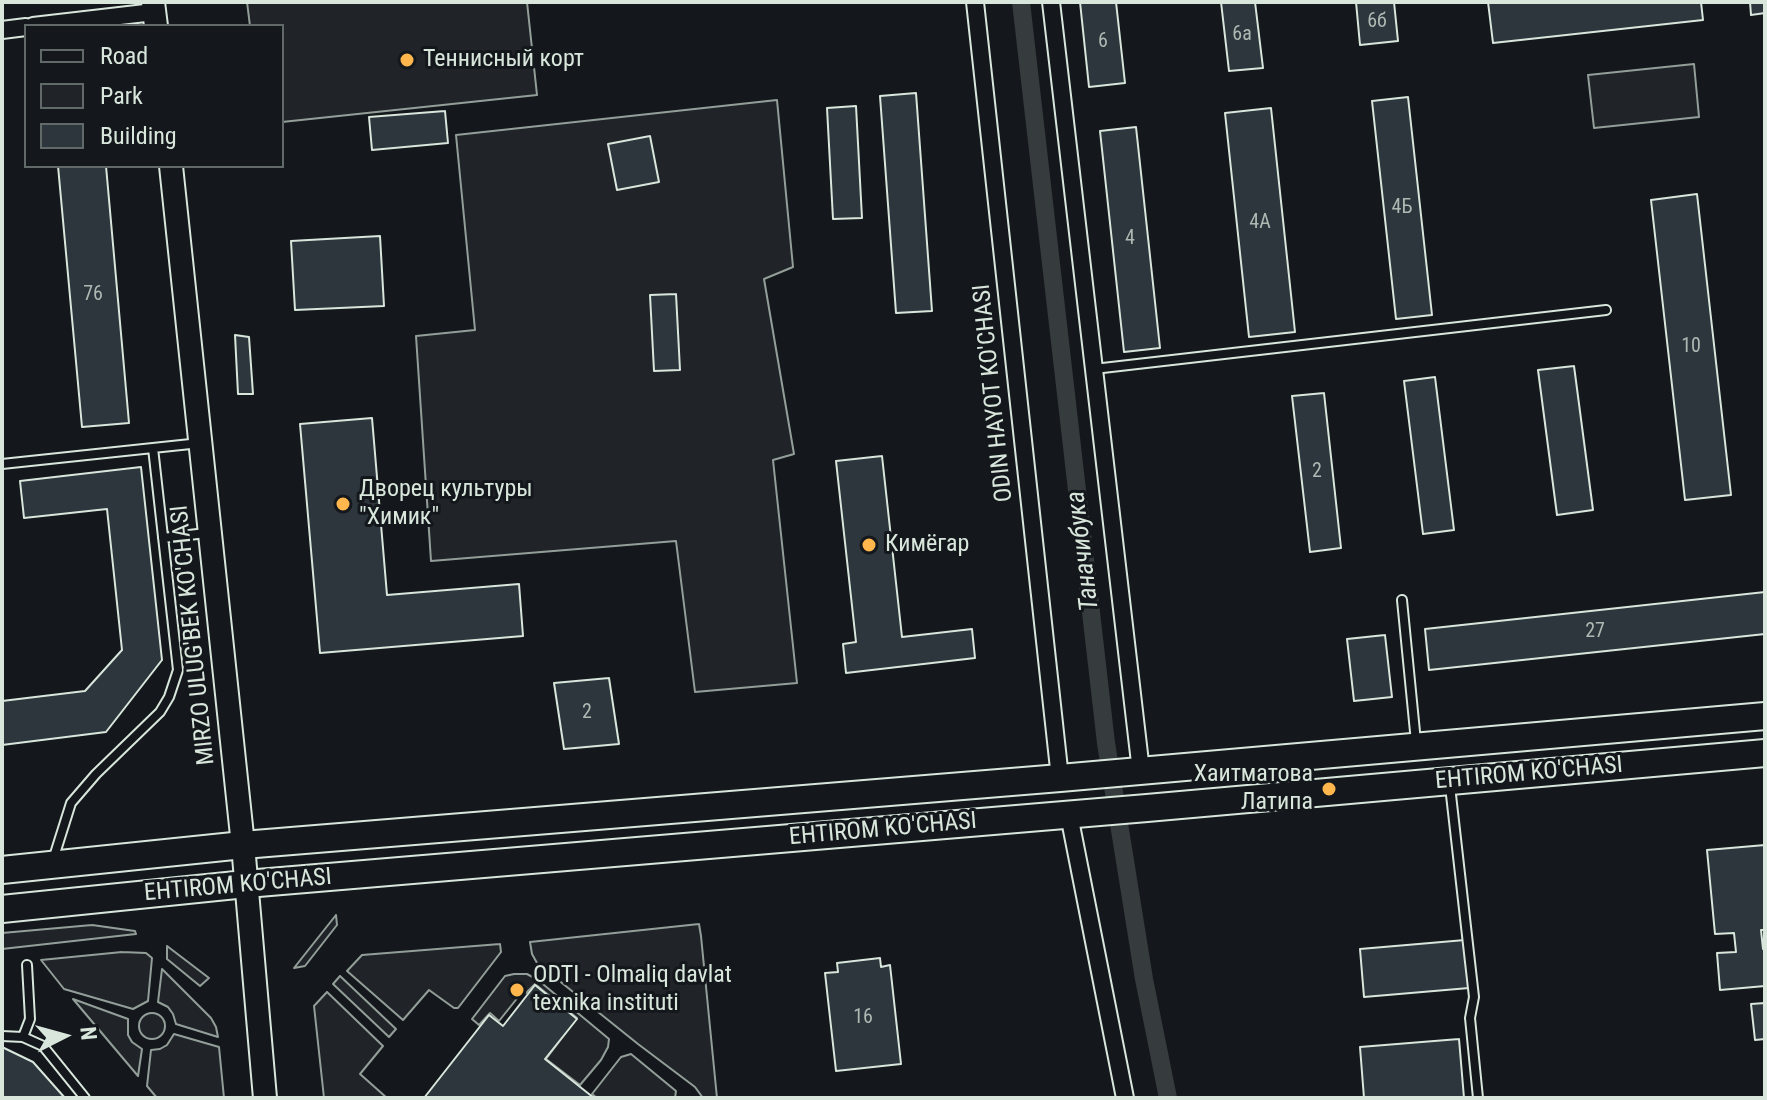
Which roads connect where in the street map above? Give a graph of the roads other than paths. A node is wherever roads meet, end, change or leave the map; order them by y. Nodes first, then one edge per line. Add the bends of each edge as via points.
1 (975, 2) edge
2 (1051, 2) edge
3 (155, 13) edge
4 (52, 24) edge
5 (24, 27) edge
6 (2, 30) edge
7 (171, 168) edge
8 (1606, 310) dead end
9 (1094, 369) junction
10 (200, 443) junction
11 (153, 448) junction
12 (2, 464) edge
13 (210, 533) junction
14 (163, 538) junction
15 (1402, 600) dead end
16 (1765, 716) edge
17 (1417, 747) junction
18 (1765, 753) edge
19 (1141, 771) junction
20 (1060, 778) junction
21 (1450, 781) junction
22 (1075, 814) junction
23 (243, 845) junction
24 (51, 864) junction
25 (2, 870) edge
26 (246, 884) junction
27 (2, 909) edge
28 (27, 965) dead end
29 (2, 1036) edge
30 (23, 1037) junction
31 (85, 1098) edge
32 (265, 1098) edge
33 (1125, 1098) edge
34 (1478, 1098) edge

1 - 20 street, ODIN HAYOT KO'CHASI
2 - 9 street
3 - 4 street
5 - 6 street
7 - 10 main road, MIRZO ULUG'BEK KO'CHASI
8 - 9 lane
9 - 19 street
10 - 11 lane
10 - 13 main road, MIRZO ULUG'BEK KO'CHASI
11 - 12 lane
11 - 14 lane
13 - 14 lane
13 - 23 main road, MIRZO ULUG'BEK KO'CHASI
14 - 24 lane via 178,670 169,697 71,803
15 - 17 lane
16 - 17 main road, EHTIROM KO'CHASI
17 - 19 main road, EHTIROM KO'CHASI
18 - 21 main road, EHTIROM KO'CHASI
19 - 20 main road, EHTIROM KO'CHASI
20 - 23 main road, EHTIROM KO'CHASI
21 - 22 main road, EHTIROM KO'CHASI
21 - 34 lane via 1474,997 1470,1018
22 - 26 main road, EHTIROM KO'CHASI
22 - 33 street
23 - 24 main road, EHTIROM KO'CHASI
23 - 26 main road, MIRZO ULUG'BEK KO'CHASI
24 - 25 main road, EHTIROM KO'CHASI
26 - 27 main road, EHTIROM KO'CHASI
26 - 32 main road, MIRZO ULUG'BEK KO'CHASI
28 - 30 lane via 30,1019
29 - 30 lane
30 - 31 lane via 43,1046

